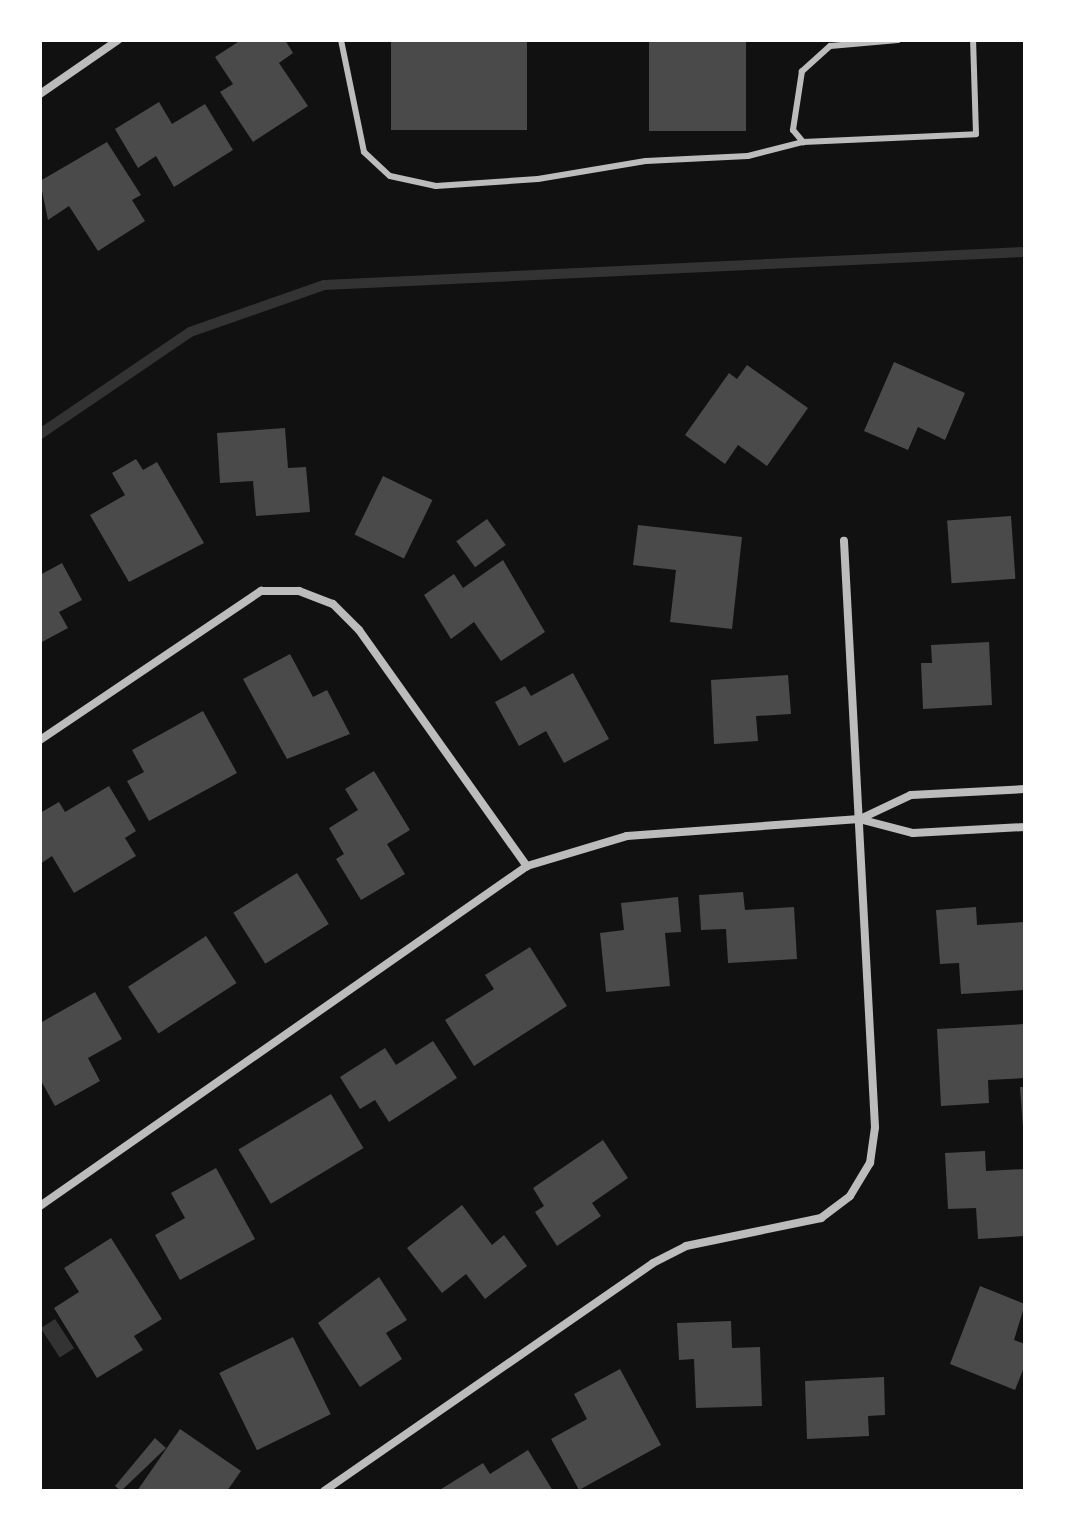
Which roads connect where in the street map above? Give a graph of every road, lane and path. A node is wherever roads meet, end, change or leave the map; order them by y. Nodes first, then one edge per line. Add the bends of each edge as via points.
1 (118, 40) edge
2 (341, 40) edge
3 (898, 40) edge
4 (973, 40) edge
5 (40, 94) edge
6 (803, 142) junction
7 (844, 541) dead end
8 (40, 740) edge
9 (1025, 789) edge
10 (859, 819) junction
11 (1025, 827) edge
12 (527, 866) junction
13 (40, 1206) edge
14 (324, 1491) edge

1 - 5 street
2 - 6 lane via 364,152 390,176 436,186 538,179
3 - 6 lane via 830,46 802,71 793,130
4 - 6 lane via 976,134
7 - 10 street
8 - 12 street via 261,591 299,591 333,604 359,630
9 - 10 street via 911,795
10 - 11 street via 913,833
10 - 12 street via 627,836
10 - 14 street via 875,1127 870,1163 850,1196 821,1218 686,1246 653,1263
12 - 13 street

